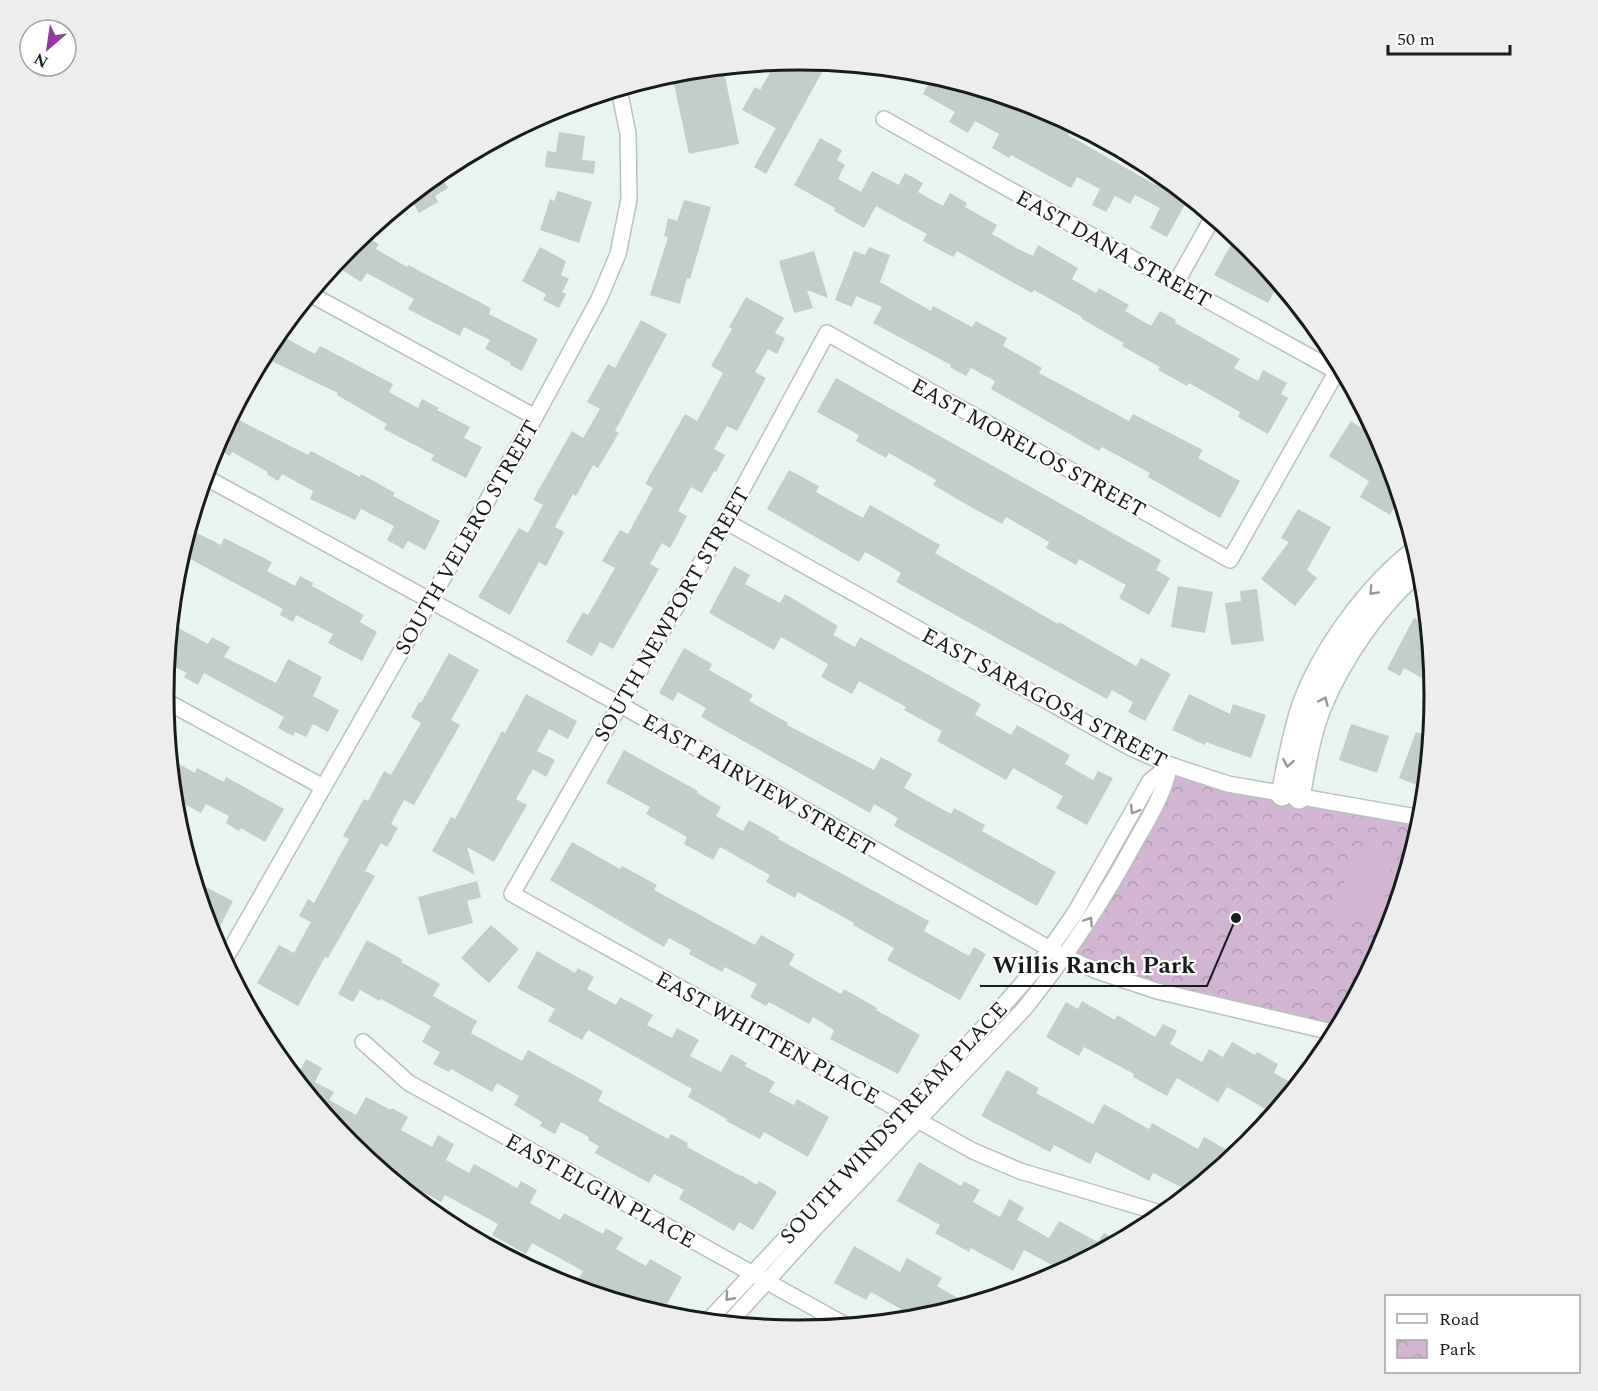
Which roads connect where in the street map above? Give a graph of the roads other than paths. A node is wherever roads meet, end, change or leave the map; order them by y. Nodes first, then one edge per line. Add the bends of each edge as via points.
1 (621, 97) edge
2 (884, 119) dead end
3 (1208, 224) edge
4 (1176, 283) junction
5 (317, 298) edge
6 (827, 333) joint
7 (1331, 369) edge
8 (1338, 379) edge
9 (535, 417) junction
10 (212, 481) edge
11 (725, 521) junction
12 (1411, 572) edge
13 (430, 602) junction
14 (619, 704) junction
15 (174, 706) edge
16 (1170, 765) junction
17 (323, 787) junction
18 (1290, 796) junction
19 (1412, 816) edge
20 (512, 894) joint
21 (1050, 950) junction
22 (229, 952) edge
23 (1065, 957) junction
24 (1326, 1031) edge
25 (363, 1042) dead end
26 (903, 1112) junction
27 (918, 1121) junction
28 (1152, 1210) edge
29 (752, 1273) junction
30 (766, 1281) junction
31 (714, 1314) edge
32 (734, 1317) edge
33 (835, 1319) edge

1 - 9 street, SOUTH VELERO STREET via 628,134 629,199 618,254
2 - 4 street, EAST DANA STREET
3 - 4 street
4 - 7 street, EAST DANA STREET
5 - 9 street
6 - 8 street, EAST MORELOS STREET via 1230,560
6 - 11 street, SOUTH NEWPORT STREET
9 - 13 street, SOUTH VELERO STREET
10 - 13 street, EAST FAIRVIEW STREET
11 - 14 street, SOUTH NEWPORT STREET
11 - 16 street, EAST SARAGOSA STREET via 1131,748
12 - 18 street via 1379,609 1337,672 1319,710
13 - 14 street, EAST FAIRVIEW STREET
13 - 17 street, SOUTH VELERO STREET
14 - 20 street, SOUTH NEWPORT STREET
14 - 21 street, EAST FAIRVIEW STREET
15 - 17 street
16 - 18 street, EAST SARAGOSA STREET via 1228,784
16 -> 21 street, SOUTH WINDSTREAM PLACE via 1150,781
23 -> 16 street, SOUTH WINDSTREAM PLACE via 1125,862 1164,790
17 - 22 street, SOUTH VELERO STREET
18 - 19 street, EAST SARAGOSA STREET
20 - 26 street, EAST WHITTEN PLACE
21 - 23 street, EAST FAIRVIEW STREET
21 - 26 street, SOUTH WINDSTREAM PLACE
23 - 24 street, EAST FAIRVIEW STREET via 1157,991
23 - 27 street, SOUTH WINDSTREAM PLACE via 1024,1010
25 - 29 street, EAST ELGIN PLACE via 409,1083
26 - 27 street, EAST WHITTEN PLACE
26 - 29 street, SOUTH WINDSTREAM PLACE
27 - 28 street, EAST WHITTEN PLACE via 1020,1171
27 - 30 street, SOUTH WINDSTREAM PLACE
29 - 30 street, EAST ELGIN PLACE
29 -> 31 street, SOUTH WINDSTREAM PLACE
30 - 32 street, SOUTH WINDSTREAM PLACE
30 - 33 street, EAST ELGIN PLACE

